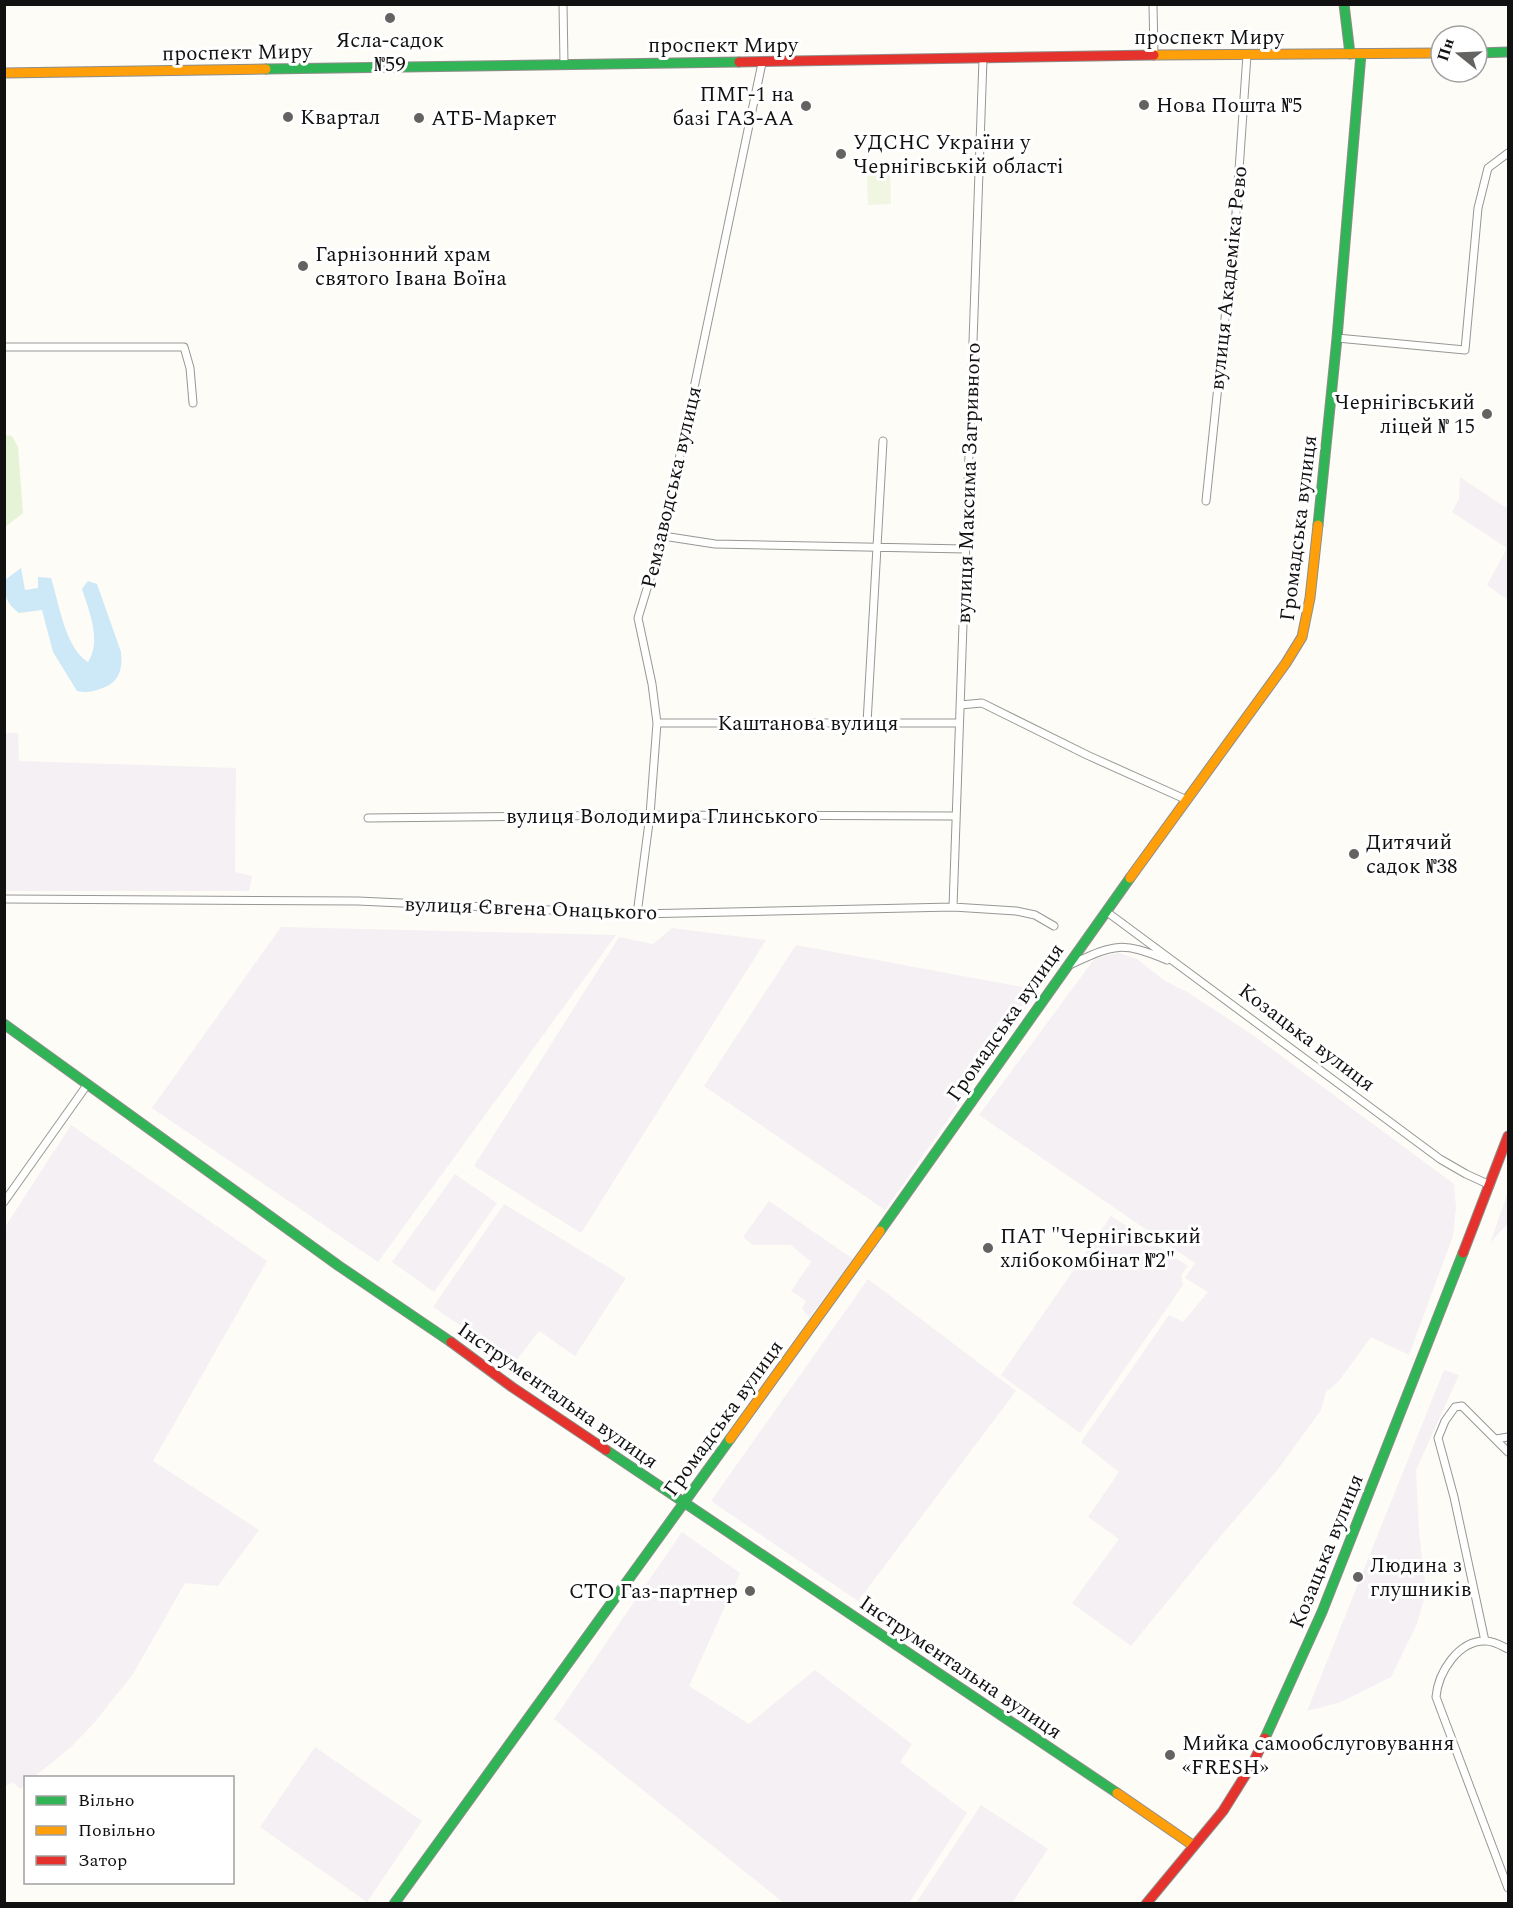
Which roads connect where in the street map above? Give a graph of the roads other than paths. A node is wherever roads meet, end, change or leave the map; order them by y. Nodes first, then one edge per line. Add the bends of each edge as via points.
1 (564, 4) edge
2 (1153, 4) edge
3 (1344, 4) edge
4 (1509, 52) edge
5 (1429, 53) edge
6 (1489, 53) edge
7 (1350, 54) junction
8 (1361, 54) junction
9 (1154, 55) junction
10 (1247, 55) junction
11 (983, 59) junction
12 (762, 63) junction
13 (564, 64) junction
14 (4, 73) edge
15 (1509, 153) edge
16 (1337, 338) junction
17 (4, 348) edge
18 (193, 403) dead end
19 (883, 441) dead end
20 (1206, 501) dead end
21 (663, 536) junction
22 (877, 546) junction
23 (966, 549) junction
24 (960, 705) junction
25 (657, 723) junction
26 (867, 723) junction
27 (959, 723) junction
28 (1187, 800) junction
29 (650, 815) junction
30 (956, 816) junction
31 (368, 818) dead end
32 (4, 899) edge
33 (953, 907) junction
34 (1107, 912) junction
35 (637, 914) junction
36 (1054, 926) dead end
37 (1178, 965) junction
38 (1066, 966) junction
39 (4, 1024) edge
40 (87, 1085) junction
41 (1509, 1136) edge
42 (1490, 1185) junction
43 (4, 1202) edge
44 (1509, 1437) edge
45 (1496, 1439) junction
46 (1509, 1452) edge
47 (683, 1503) junction
48 (1485, 1641) junction
49 (1509, 1649) edge
50 (1194, 1846) junction
51 (1509, 1888) edge
52 (394, 1904) edge
53 (1146, 1904) edge

1 - 13 street
2 - 9 street
3 - 7 street
4 - 6 street
5 - 8 street, проспект Миру
7 - 8 street, проспект Миру
7 - 10 street, проспект Миру
8 - 16 street, Громадська вулиця
9 - 10 street, проспект Миру
9 - 11 street, проспект Миру
10 - 20 street, вулиця Академіка Рево via 1236,213
11 - 12 street, проспект Миру
11 - 23 street, вулиця Максима Загривного
12 - 13 street, проспект Миру
12 - 21 street, Ремзаводська вулиця
13 - 14 street, проспект Миру
15 - 16 street via 1488,168 1478,208 1465,350
16 - 28 street, Громадська вулиця via 1310,598 1302,637
17 - 18 street via 184,347
19 - 22 street
21 - 22 street via 715,544
21 - 25 street, Ремзаводська вулиця via 638,618
22 - 23 street
22 - 26 street
23 - 24 street, вулиця Максима Загривного
24 - 27 street, вулиця Максима Загривного
24 - 28 street via 982,703
25 - 26 street, Каштанова вулиця
25 - 29 street, Ремзаводська вулиця
26 - 27 street, Каштанова вулиця
27 - 30 street, вулиця Максима Загривного
28 - 34 street, Громадська вулиця
29 - 30 street, вулиця Володимира Глинського
29 - 31 street, вулиця Володимира Глинського
29 - 35 street, Ремзаводська вулиця
30 - 33 street, вулиця Максима Загривного
32 - 35 street, вулиця Євгена Онацького via 357,900
33 - 35 street, вулиця Євгена Онацького
33 - 36 street, вулиця Євгена Онацького via 1016,911 1035,915
34 - 37 street, Козацька вулиця
34 - 38 street, Громадська вулиця
37 - 38 street via 1128,946 1101,951
37 - 42 street, Козацька вулиця via 1440,1159
38 - 47 street, Громадська вулиця via 848,1279
39 - 40 street, Інструментальна вулиця
40 - 43 street
40 - 47 street, Інструментальна вулиця via 339,1266
41 - 42 street, Козацька вулиця
42 - 50 street, Козацька вулиця via 1288,1691 1238,1788
44 - 45 street
45 - 46 street
45 - 48 street via 1462,1406 1455,1407 1438,1438
47 - 50 street, Інструментальна вулиця
47 - 52 street, Громадська вулиця
48 - 49 street
48 - 51 street via 1465,1647 1454,1657 1441,1675 1436,1697
50 - 53 street, Козацька вулиця

